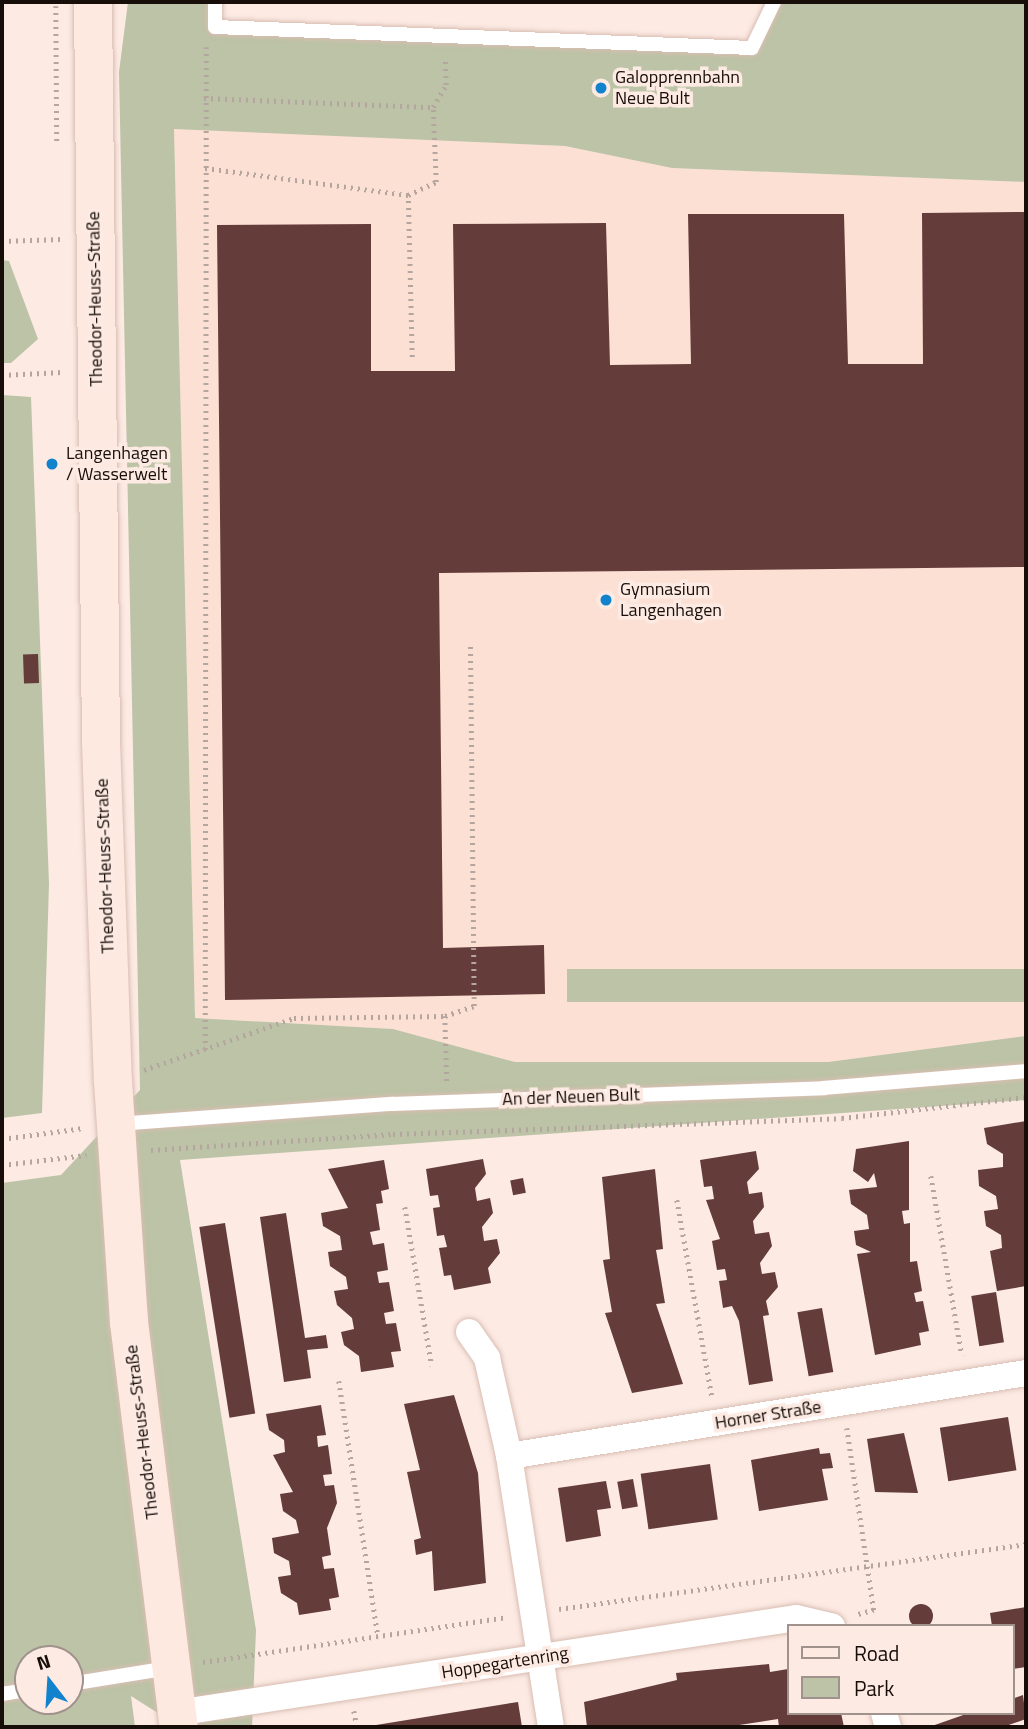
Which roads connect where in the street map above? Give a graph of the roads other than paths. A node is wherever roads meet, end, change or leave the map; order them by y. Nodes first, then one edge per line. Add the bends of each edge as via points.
1 (93, 2) edge
2 (215, 2) edge
3 (774, 2) edge
4 (1026, 1071) edge
5 (116, 1138) junction
6 (469, 1332) dead end
7 (1026, 1373) edge
8 (509, 1456) junction
9 (830, 1624) edge
10 (540, 1658) junction
11 (170, 1668) junction
12 (84, 1682) edge
13 (178, 1720) edge
14 (551, 1727) edge

1 - 5 street, Theodor-Heuss-Straße via 101,742
2 - 3 lane via 215,27 752,48
4 - 5 lane, An der Neuen Bult via 824,1088 448,1101
5 - 11 street, Theodor-Heuss-Straße
6 - 8 street via 487,1358
7 - 8 street, Horner Straße
8 - 10 street
9 - 10 street, Hoppegartenring via 796,1618
10 - 13 street, Hoppegartenring
10 - 14 street
11 - 12 lane
11 - 13 street, Theodor-Heuss-Straße

